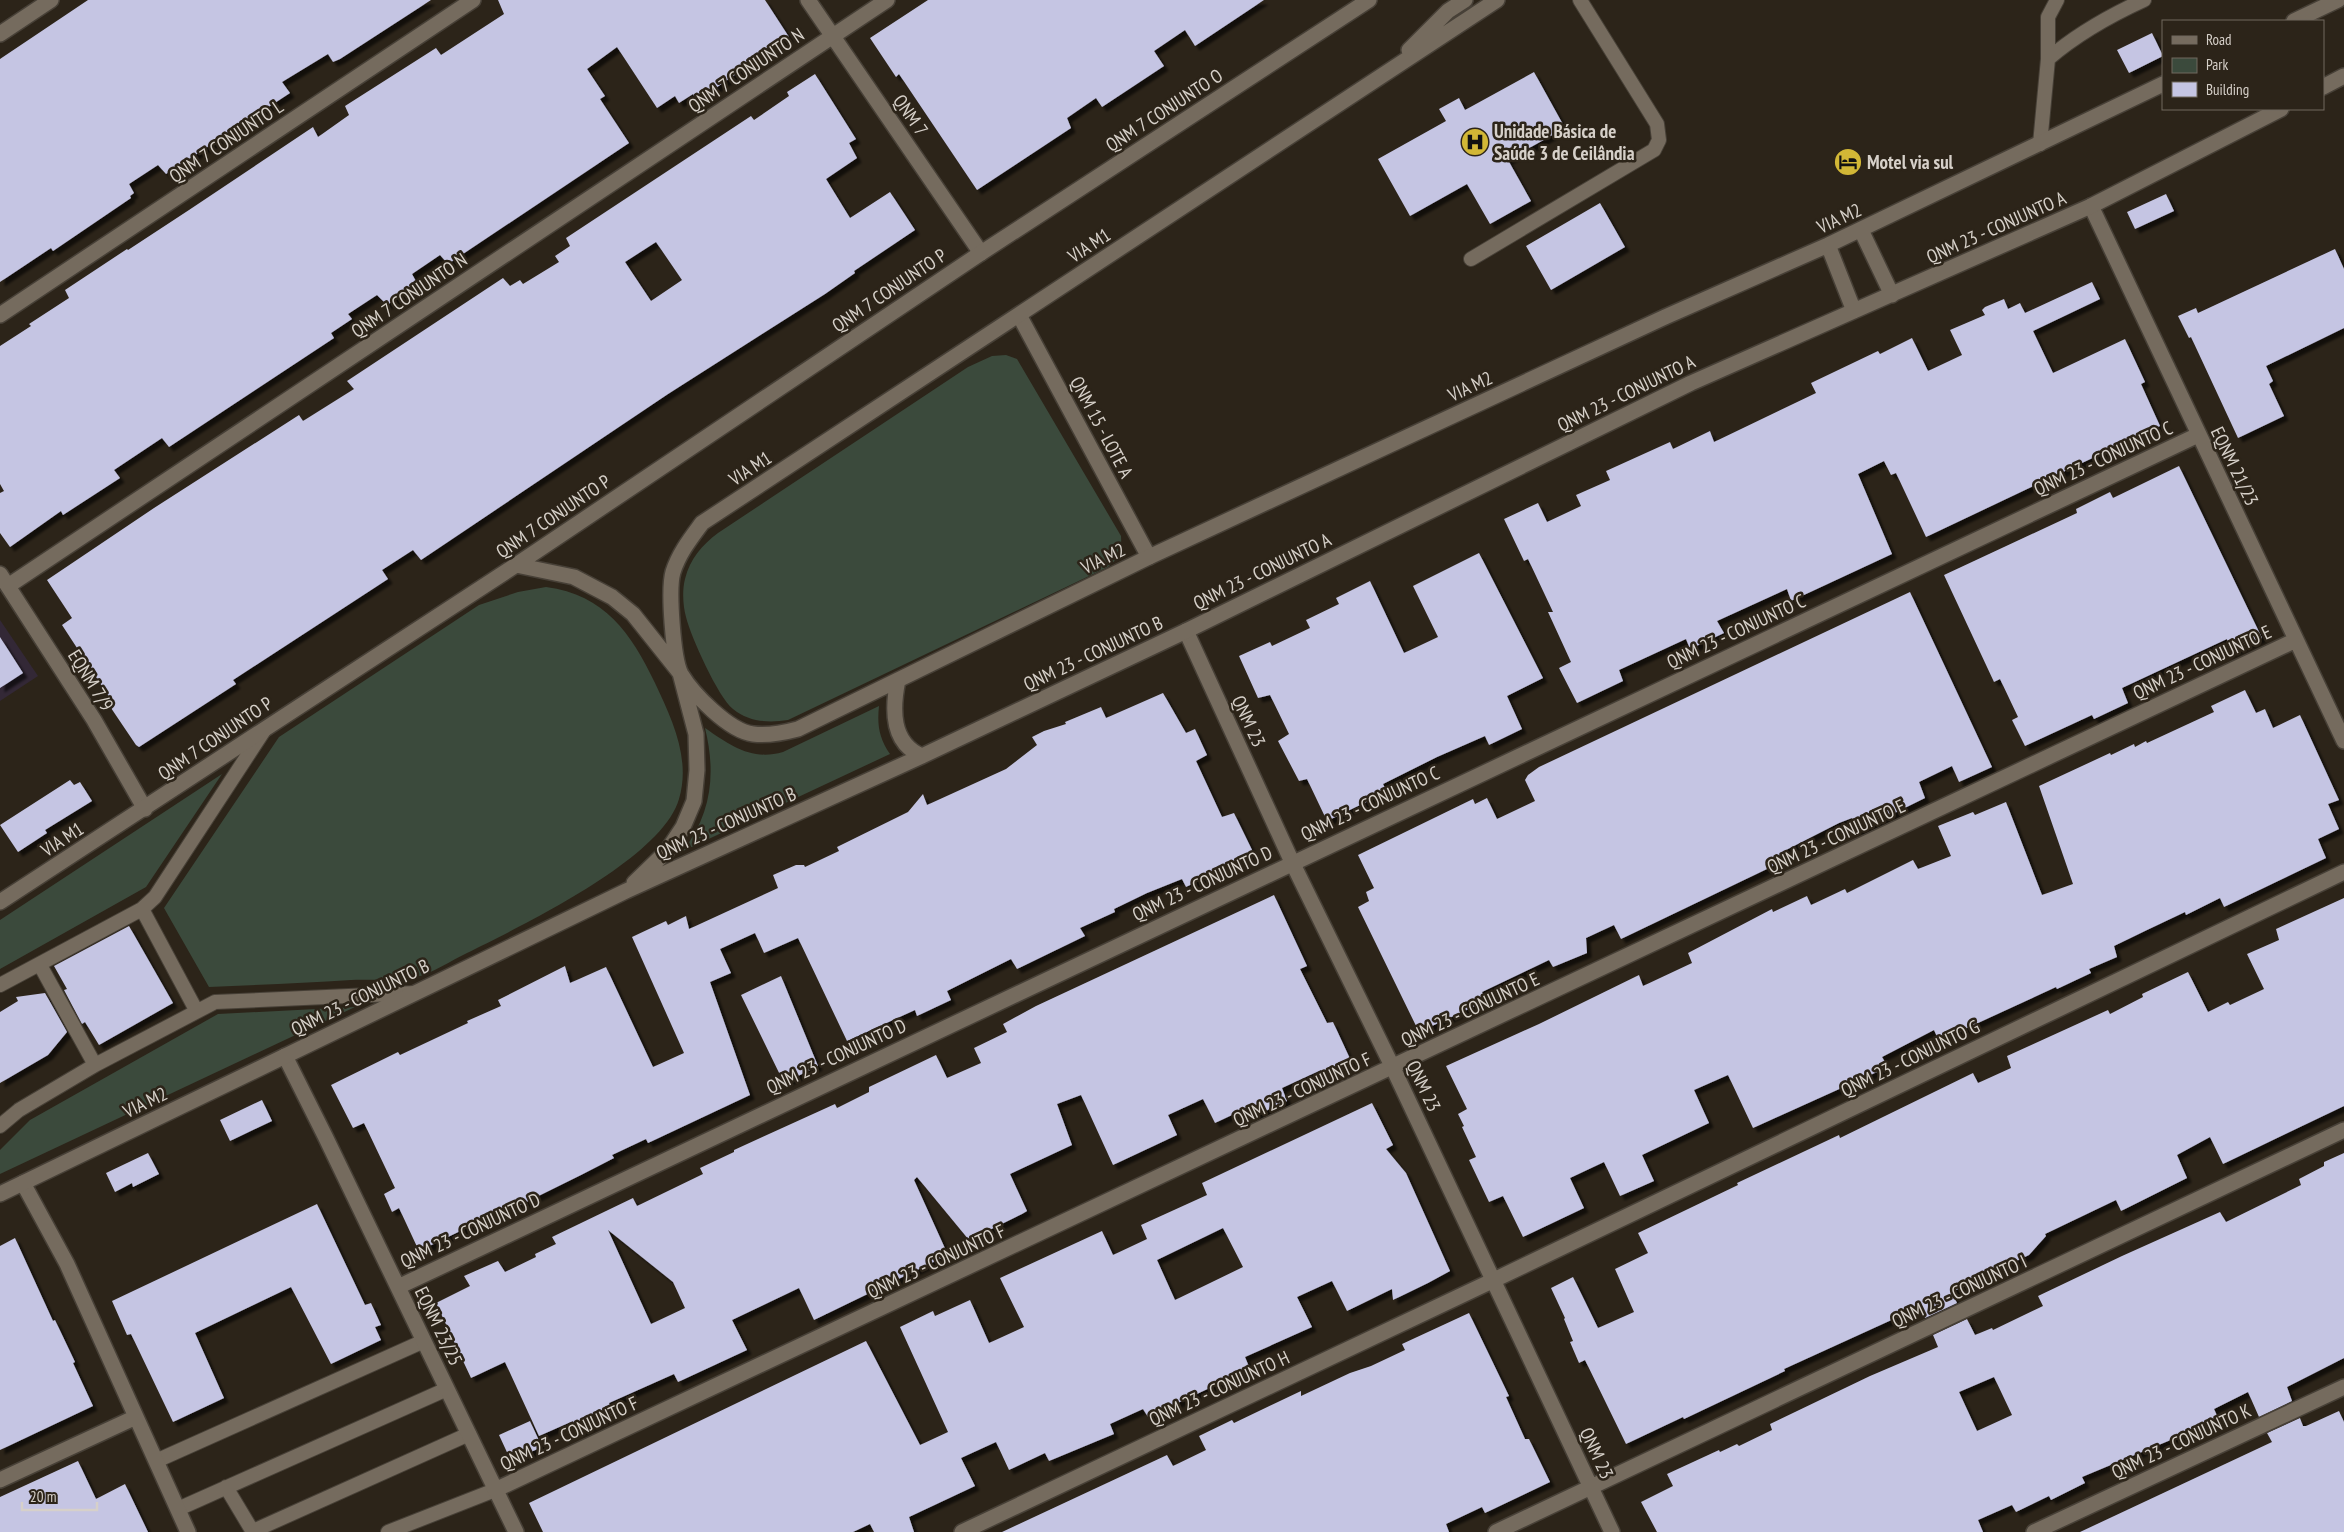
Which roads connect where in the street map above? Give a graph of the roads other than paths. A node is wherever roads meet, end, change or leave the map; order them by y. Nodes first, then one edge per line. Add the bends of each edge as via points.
1 (51, 0) edge
2 (473, 0) edge
3 (808, 0) edge
4 (887, 0) edge
5 (1369, 0) edge
6 (1465, 0) edge
7 (1497, 0) edge
8 (1580, 0) edge
9 (2057, 0) edge
10 (2144, 0) edge
11 (2338, 0) edge
12 (2296, 20) edge
13 (0, 34) edge
14 (832, 36) junction
15 (2048, 59) junction
16 (1387, 72) junction
17 (2344, 76) edge
18 (2162, 84) edge
19 (2324, 86) edge
20 (2279, 110) edge
21 (2040, 144) junction
22 (2091, 206) junction
23 (1861, 230) junction
24 (1828, 246) junction
25 (981, 253) junction
26 (1471, 259) dead end
27 (1892, 295) junction
28 (1854, 311) junction
29 (0, 315) edge
30 (1019, 315) junction
31 (2198, 435) junction
32 (1149, 557) junction
33 (516, 565) junction
34 (4, 580) edge
35 (1186, 631) junction
36 (2296, 640) junction
37 (680, 673) junction
38 (898, 680) junction
39 (266, 728) junction
40 (2344, 742) edge
41 (922, 756) junction
42 (145, 809) junction
43 (1292, 862) junction
44 (2344, 872) edge
45 (626, 891) junction
46 (0, 902) edge
47 (142, 909) junction
48 (40, 966) junction
49 (0, 985) edge
50 (416, 993) junction
51 (196, 1010) junction
52 (285, 1056) junction
53 (95, 1065) junction
54 (1394, 1068) junction
55 (0, 1126) edge
56 (2344, 1130) edge
57 (23, 1183) junction
58 (0, 1194) edge
59 (1494, 1280) junction
60 (398, 1287) junction
61 (424, 1342) junction
62 (2344, 1387) edge
63 (447, 1389) junction
64 (136, 1417) junction
65 (468, 1434) junction
66 (156, 1461) junction
67 (0, 1480) edge
68 (226, 1487) junction
69 (1591, 1488) junction
70 (495, 1490) junction
71 (178, 1510) junction
72 (253, 1531) edge
73 (188, 1532) edge
74 (388, 1532) edge
75 (516, 1532) edge
76 (962, 1532) edge
77 (1496, 1532) edge
78 (1612, 1532) edge
79 (2034, 1532) edge

1 - 13 street
2 - 29 street, QNM 7 CONJUNTO L
3 - 14 street, QNM 7
4 - 14 street, QNM 7 CONJUNTO N
5 - 25 street, QNM 7 CONJUNTO O
6 - 16 street via 1448,11
7 - 16 street, VIA M1
8 - 26 lane via 1657,124 1658,140 1654,150
9 - 15 lane via 2048,17
10 - 15 lane via 2113,14 2069,41
11 - 12 street
14 - 25 street, QNM 7
14 - 34 street, QNM 7 CONJUNTO N
15 - 21 lane
16 - 30 street, VIA M1
17 - 19 street
18 - 21 street, VIA M2
20 - 22 street
21 - 23 street, VIA M2
22 - 27 street, QNM 23 - CONJUNTO A
22 - 31 street, EQNM 21/23
23 - 24 street, VIA M2
23 - 27 street
24 - 28 street
24 - 32 street, VIA M2 via 1665,317
25 - 33 street, QNM 7 CONJUNTO P
27 - 28 street, QNM 23 - CONJUNTO A
28 - 35 street, QNM 23 - CONJUNTO A via 1691,383
30 - 32 street, QNM 15 - LOTE A
30 - 37 street, VIA M1 via 702,523 684,547 673,573 671,622
31 - 36 street, EQNM 21/23
31 - 43 street, QNM 23 - CONJUNTO C
32 - 38 street, VIA M2
33 - 37 street, VIA M2 via 574,577 612,597 634,614
33 - 39 street, QNM 7 CONJUNTO P
34 - 42 street, EQNM 7/9 via 94,720
35 - 41 street, QNM 23 - CONJUNTO B
35 - 43 street, QNM 23
36 - 40 street, EQNM 21/23
36 - 54 street, QNM 23 - CONJUNTO E
37 - 38 street, VIA M2 via 708,706 751,734 798,729
37 - 45 street, VIA M1 via 696,734 694,801 683,827 667,851
38 - 41 street via 893,708 897,728 904,744
39 - 42 street, QNM 7 CONJUNTO P
39 - 47 lane via 155,897
41 - 45 street, QNM 23 - CONJUNTO B
42 - 46 street, VIA M1
43 - 54 street, QNM 23
43 - 60 street, QNM 23 - CONJUNTO D
44 - 59 street, QNM 23 - CONJUNTO G
45 - 50 street, QNM 23 - CONJUNTO B
47 - 48 lane
47 - 51 lane
48 - 49 lane
48 - 53 lane
50 - 51 lane via 215,1002
50 - 52 street, QNM 23 - CONJUNTO B
51 - 53 lane
52 - 57 street, VIA M2
52 - 60 street, EQNM 23/25
53 - 55 lane via 19,1110
54 - 59 street, QNM 23
54 - 70 street, QNM 23 - CONJUNTO F
56 - 69 street, QNM 23 - CONJUNTO I
57 - 58 street, VIA M2
57 - 64 street via 67,1264
59 - 69 street, QNM 23
59 - 76 street, QNM 23 - CONJUNTO H
60 - 61 street, EQNM 23/25
61 - 63 street, EQNM 23/25
61 - 66 lane
62 - 79 street, QNM 23 - CONJUNTO K
63 - 65 street, EQNM 23/25
63 - 68 lane
64 - 66 street
64 - 67 street
65 - 70 street, EQNM 23/25
65 - 72 lane
66 - 71 street
68 - 71 lane
68 - 72 lane
69 - 77 street, QNM 23 - CONJUNTO I
69 - 78 street, QNM 23
70 - 74 lane
70 - 75 street, EQNM 23/25
71 - 73 street

